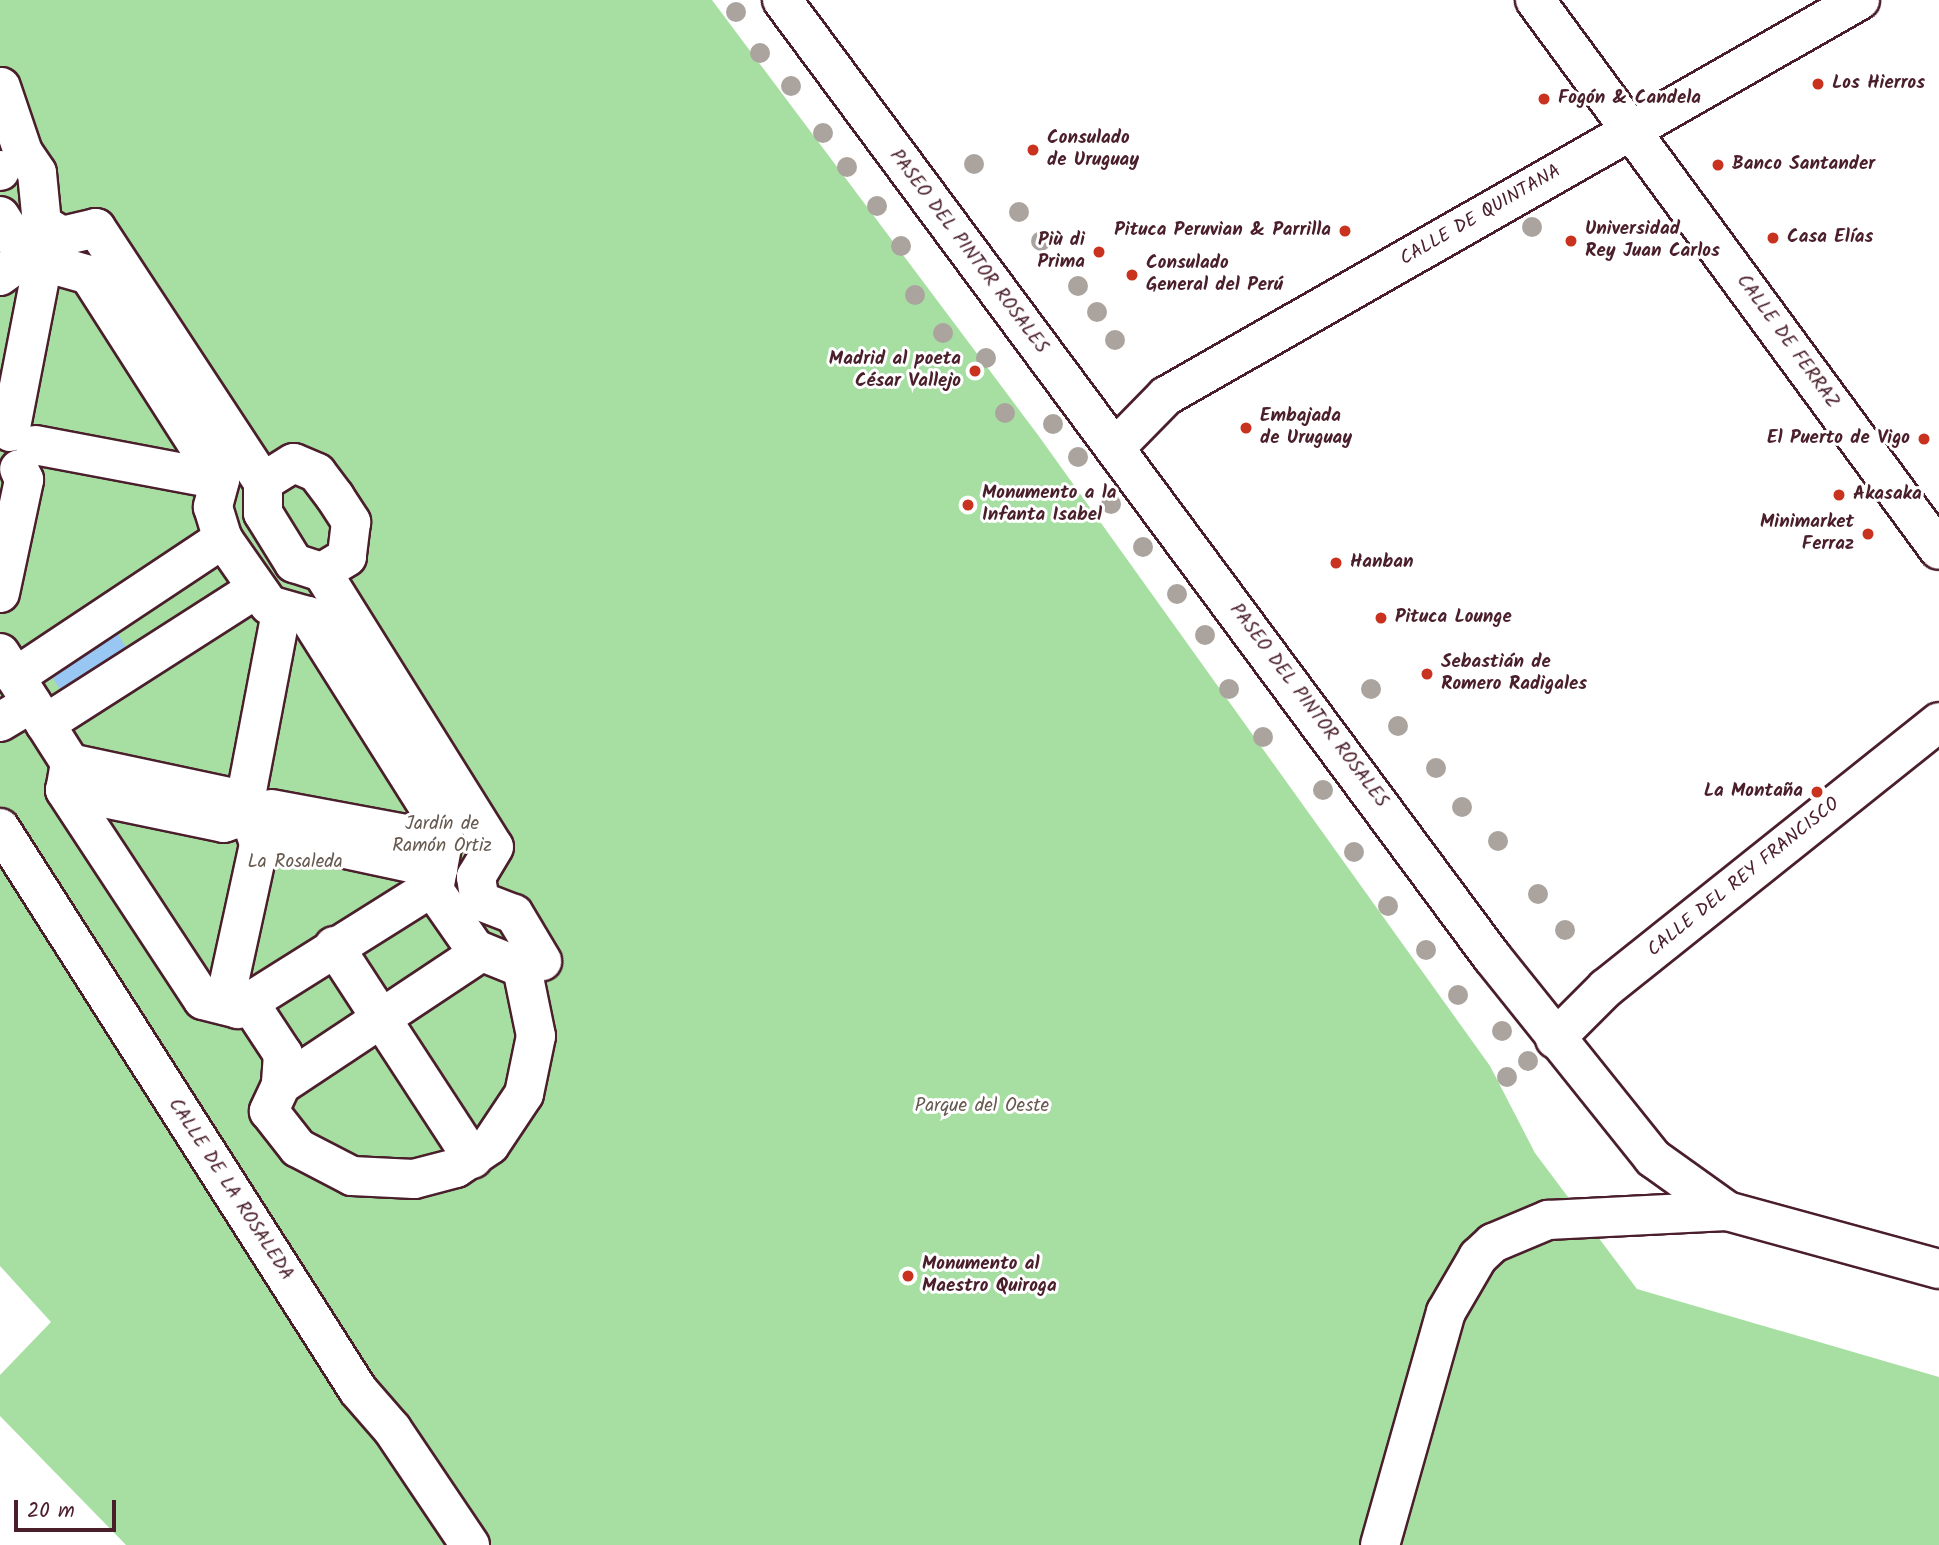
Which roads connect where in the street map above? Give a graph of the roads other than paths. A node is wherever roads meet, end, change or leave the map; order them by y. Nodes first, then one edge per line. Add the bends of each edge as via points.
1 (782, 0) edge
2 (1535, 0) edge
3 (1860, 0) edge
4 (11, 83) edge
5 (1632, 130) junction
6 (0, 216) edge
7 (34, 266) edge
8 (1115, 448) junction
9 (12, 451) edge
10 (263, 482) junction
11 (219, 509) junction
12 (1939, 550) edge
13 (322, 572) junction
14 (0, 593) edge
15 (281, 606) junction
16 (18, 696) edge
17 (1939, 722) edge
18 (68, 777) junction
19 (252, 814) junction
20 (0, 828) edge
21 (438, 865) junction
22 (334, 946) junction
23 (481, 953) junction
24 (542, 961) dead end
25 (224, 1001) junction
26 (381, 1017) junction
27 (1555, 1039) junction
28 (281, 1084) junction
29 (473, 1159) junction
30 (1727, 1211) junction
31 (1939, 1269) edge
32 (470, 1545) edge
33 (1380, 1545) edge

1 - 8 street, PASEO DEL PINTOR ROSALES
2 - 5 street, CALLE DE FERRAZ
3 - 5 street, CALLE DE QUINTANA
4 - 10 street via 23,152 37,173 42,224 62,236 96,228
5 - 8 street, CALLE DE QUINTANA via 1166,396
5 - 12 street, CALLE DE FERRAZ
6 - 7 street
7 - 9 street via 35,428
7 - 11 street via 89,275
8 - 27 street, PASEO DEL PINTOR ROSALES
9 - 11 street
9 - 14 street via 24,480
10 - 13 street via 263,513 294,563
10 - 13 street via 294,463 317,473 351,522 347,557
11 - 15 street
11 - 16 street
13 - 24 street via 494,847 476,877 480,901 514,914
15 - 16 street
15 - 19 street
15 - 21 street via 435,818
16 - 18 street
17 - 27 street, CALLE DEL REY FRANCISCO via 1606,988
18 - 19 street via 224,823
18 - 25 street
19 - 21 street
19 - 25 street via 260,844
20 - 32 street, CALLE DE LA ROSALEDA via 358,1390
21 - 22 street
21 - 23 street
22 - 25 street
22 - 26 street
23 - 26 street
23 - 29 street via 522,968 536,1036 524,1094 503,1130
25 - 28 street via 283,1054
26 - 28 street
26 - 29 street
27 - 30 street, PASEO DEL PINTOR ROSALES via 1660,1165
28 - 29 street via 269,1111 298,1148 342,1173 414,1179
30 - 31 street, PASEO DEL PINTOR ROSALES
30 - 33 street via 1548,1220 1493,1243 1478,1257 1446,1312

